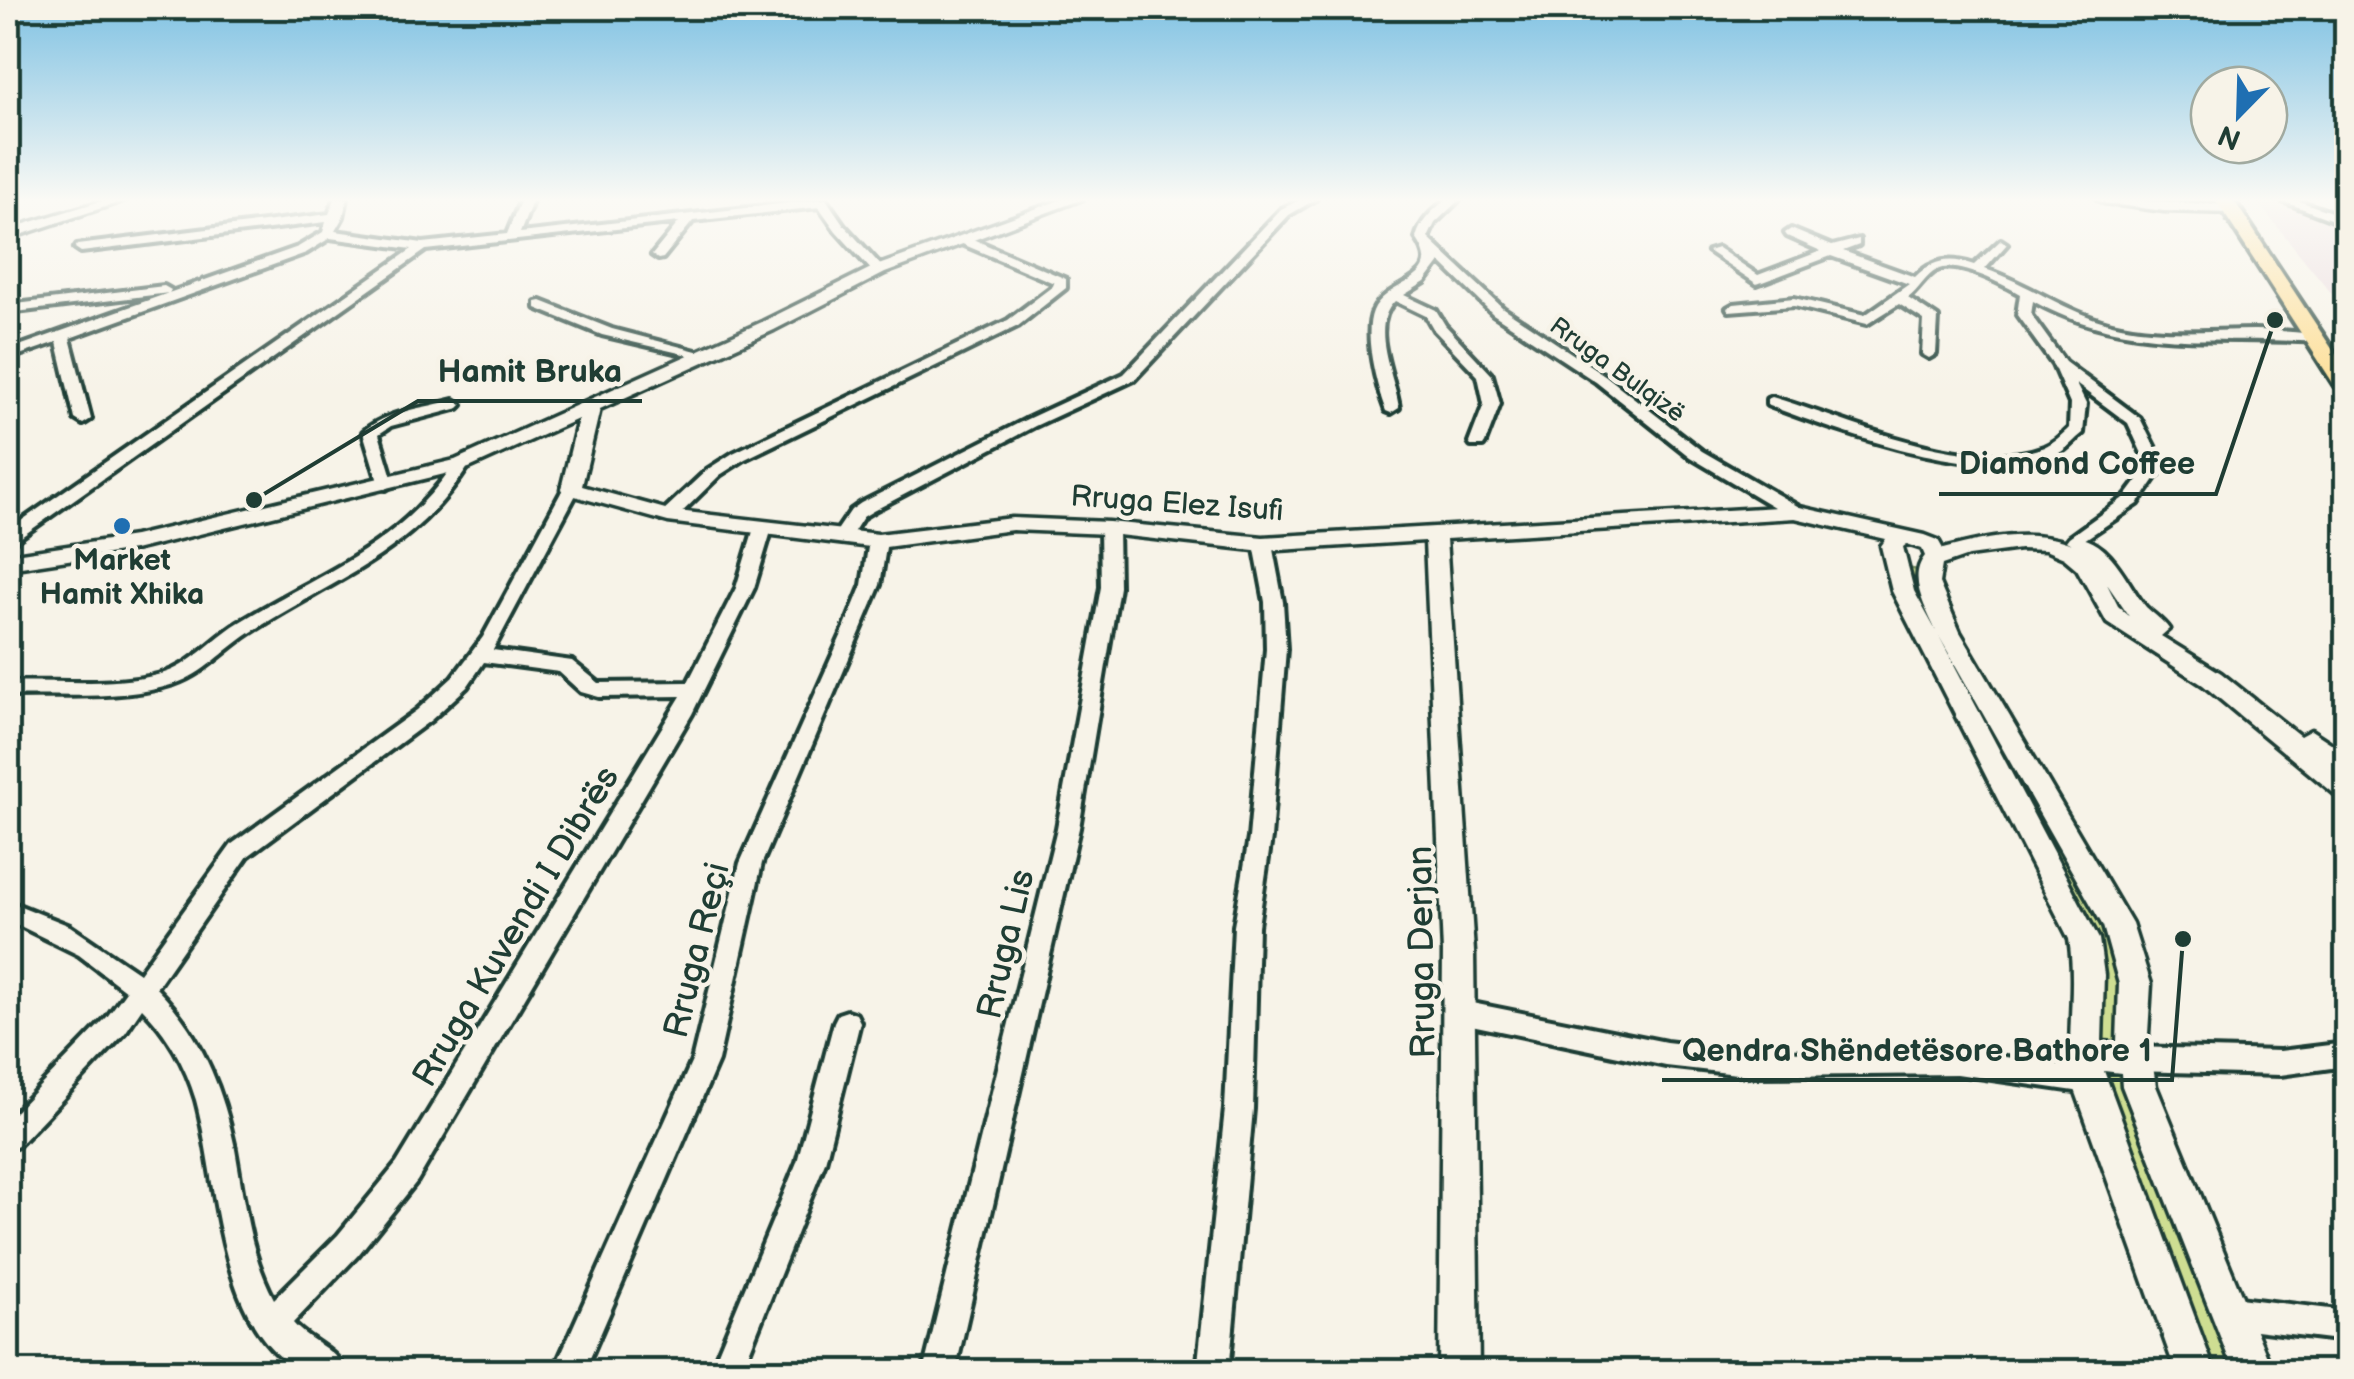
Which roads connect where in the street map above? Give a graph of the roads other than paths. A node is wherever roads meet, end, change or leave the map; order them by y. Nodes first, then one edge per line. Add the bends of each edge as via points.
1 (268, 263) edge
2 (400, 263) edge
3 (873, 263) edge
4 (898, 263) edge
5 (1015, 263) edge
6 (1238, 263) edge
7 (1431, 263) edge
8 (1448, 263) edge
9 (1732, 263) edge
10 (1802, 263) edge
11 (1864, 263) edge
12 (1953, 263) edge
13 (1957, 263) edge
14 (1982, 263) edge
15 (2273, 263) edge
16 (2282, 263) edge
17 (1978, 268) junction
18 (879, 270) junction
19 (1916, 282) junction
20 (205, 285) junction
21 (2027, 294) junction
22 (1394, 296) junction
23 (1900, 299) junction
24 (540, 305) dead end
25 (1734, 308) dead end
26 (8, 309) edge
27 (62, 335) junction
28 (2316, 338) junction
29 (2346, 352) edge
30 (1928, 354) dead end
31 (8, 355) edge
32 (705, 355) junction
33 (2060, 365) junction
34 (2346, 386) edge
35 (1772, 402) dead end
36 (454, 405) dead end
37 (591, 407) junction
38 (1391, 408) dead end
39 (83, 419) dead end
40 (1477, 444) dead end
41 (462, 464) junction
42 (386, 484) junction
43 (571, 489) junction
44 (1795, 512) junction
45 (668, 516) junction
46 (763, 528) junction
47 (1109, 528) junction
48 (1435, 532) junction
49 (8, 538) edge
50 (841, 538) junction
51 (878, 541) junction
52 (2075, 541) junction
53 (1262, 544) junction
54 (1916, 550) junction
55 (8, 562) edge
56 (480, 655) junction
57 (8, 689) edge
58 (695, 689) junction
59 (2346, 766) edge
60 (2346, 788) edge
61 (8, 910) edge
62 (142, 990) junction
63 (1458, 1011) junction
64 (847, 1022) dead end
65 (2346, 1055) edge
66 (2133, 1059) junction
67 (2086, 1068) junction
68 (8, 1138) edge
69 (2232, 1312) junction
70 (270, 1325) junction
71 (2346, 1326) edge
72 (331, 1372) edge
73 (568, 1372) edge
74 (725, 1372) edge
75 (939, 1372) edge
76 (1213, 1372) edge
77 (1458, 1372) edge
78 (2196, 1372) edge
79 (2254, 1372) edge

1 - 20 street
2 - 49 street
3 - 18 street
4 - 18 street
5 - 45 street via 1049,274 1061,282 1059,288 1013,323 739,456
6 - 50 street via 1129,377 868,507
7 - 22 street via 1426,275
8 - 44 street, Rruga Bulqizë via 1498,311 1696,454
9 - 10 street via 1757,280
11 - 19 street
12 - 19 street via 1932,267
13 - 17 street
14 - 17 street
15 - 28 main road
16 - 29 main road
17 - 21 street
18 - 32 street
19 - 23 street
20 - 26 street
20 - 27 street
21 - 28 street via 2070,316 2147,334
21 - 33 street via 2024,315
22 - 38 street via 1382,306 1376,334
22 - 40 street via 1431,313 1484,376 1492,404
23 - 25 street via 1867,320 1794,302
23 - 30 street via 1931,318
24 - 32 street via 607,332
27 - 31 street
27 - 39 street
28 - 34 main road
32 - 37 street
33 - 35 street via 2078,404 2077,430 2054,450 2013,460 1866,434
33 - 52 street via 2136,420 2152,458 2152,472 2132,500
36 - 42 street via 370,432
37 - 41 street
37 - 43 street
41 - 42 street
41 - 57 street via 438,498 372,554 244,628 180,674 143,683
42 - 55 street via 134,543
43 - 45 street, Rruga Elez Isufi
43 - 56 street
44 - 48 street, Rruga Elez Isufi
44 - 54 street, Rruga Elez Isufi
45 - 46 street, Rruga Elez Isufi
46 - 50 street, Rruga Elez Isufi
46 - 58 street, Rruga Kuvendi I Dibrës via 745,588
47 - 51 street, Rruga Elez Isufi via 1012,524
47 - 53 street, Rruga Elez Isufi
47 - 75 street, Rruga Lis via 1110,586 1068,828
48 - 53 street, Rruga Elez Isufi
48 - 63 street, Rruga Derjan via 1457,836
50 - 51 street, Rruga Elez Isufi
51 - 73 street, Rruga Reçi via 871,585 752,863 705,1061
52 - 54 street, Rruga Elez Isufi via 2032,529
52 - 59 street via 2098,555 2134,612 2234,678
53 - 76 street via 1276,649 1246,926 1239,1109
54 - 60 street via 2047,543 2075,555 2115,618 2212,679
54 - 66 street via 1948,632 2118,924 2135,984
54 - 67 street via 1898,577 2084,939 2090,981
56 - 58 street via 565,666 599,690
56 - 62 street via 424,716 240,850
58 - 70 street, Rruga Kuvendi I Dibrës via 407,1172
61 - 62 street via 44,922
62 - 68 street
62 - 70 street via 190,1054 224,1165 246,1282
63 - 67 street via 1666,1054 1755,1064
63 - 77 street, Rruga Derjan via 1464,1178
64 - 74 street via 811,1162
65 - 66 street via 2280,1062
66 - 67 street
66 - 69 street via 2142,1098
67 - 78 street
69 - 71 street
69 - 79 street
70 - 72 street

